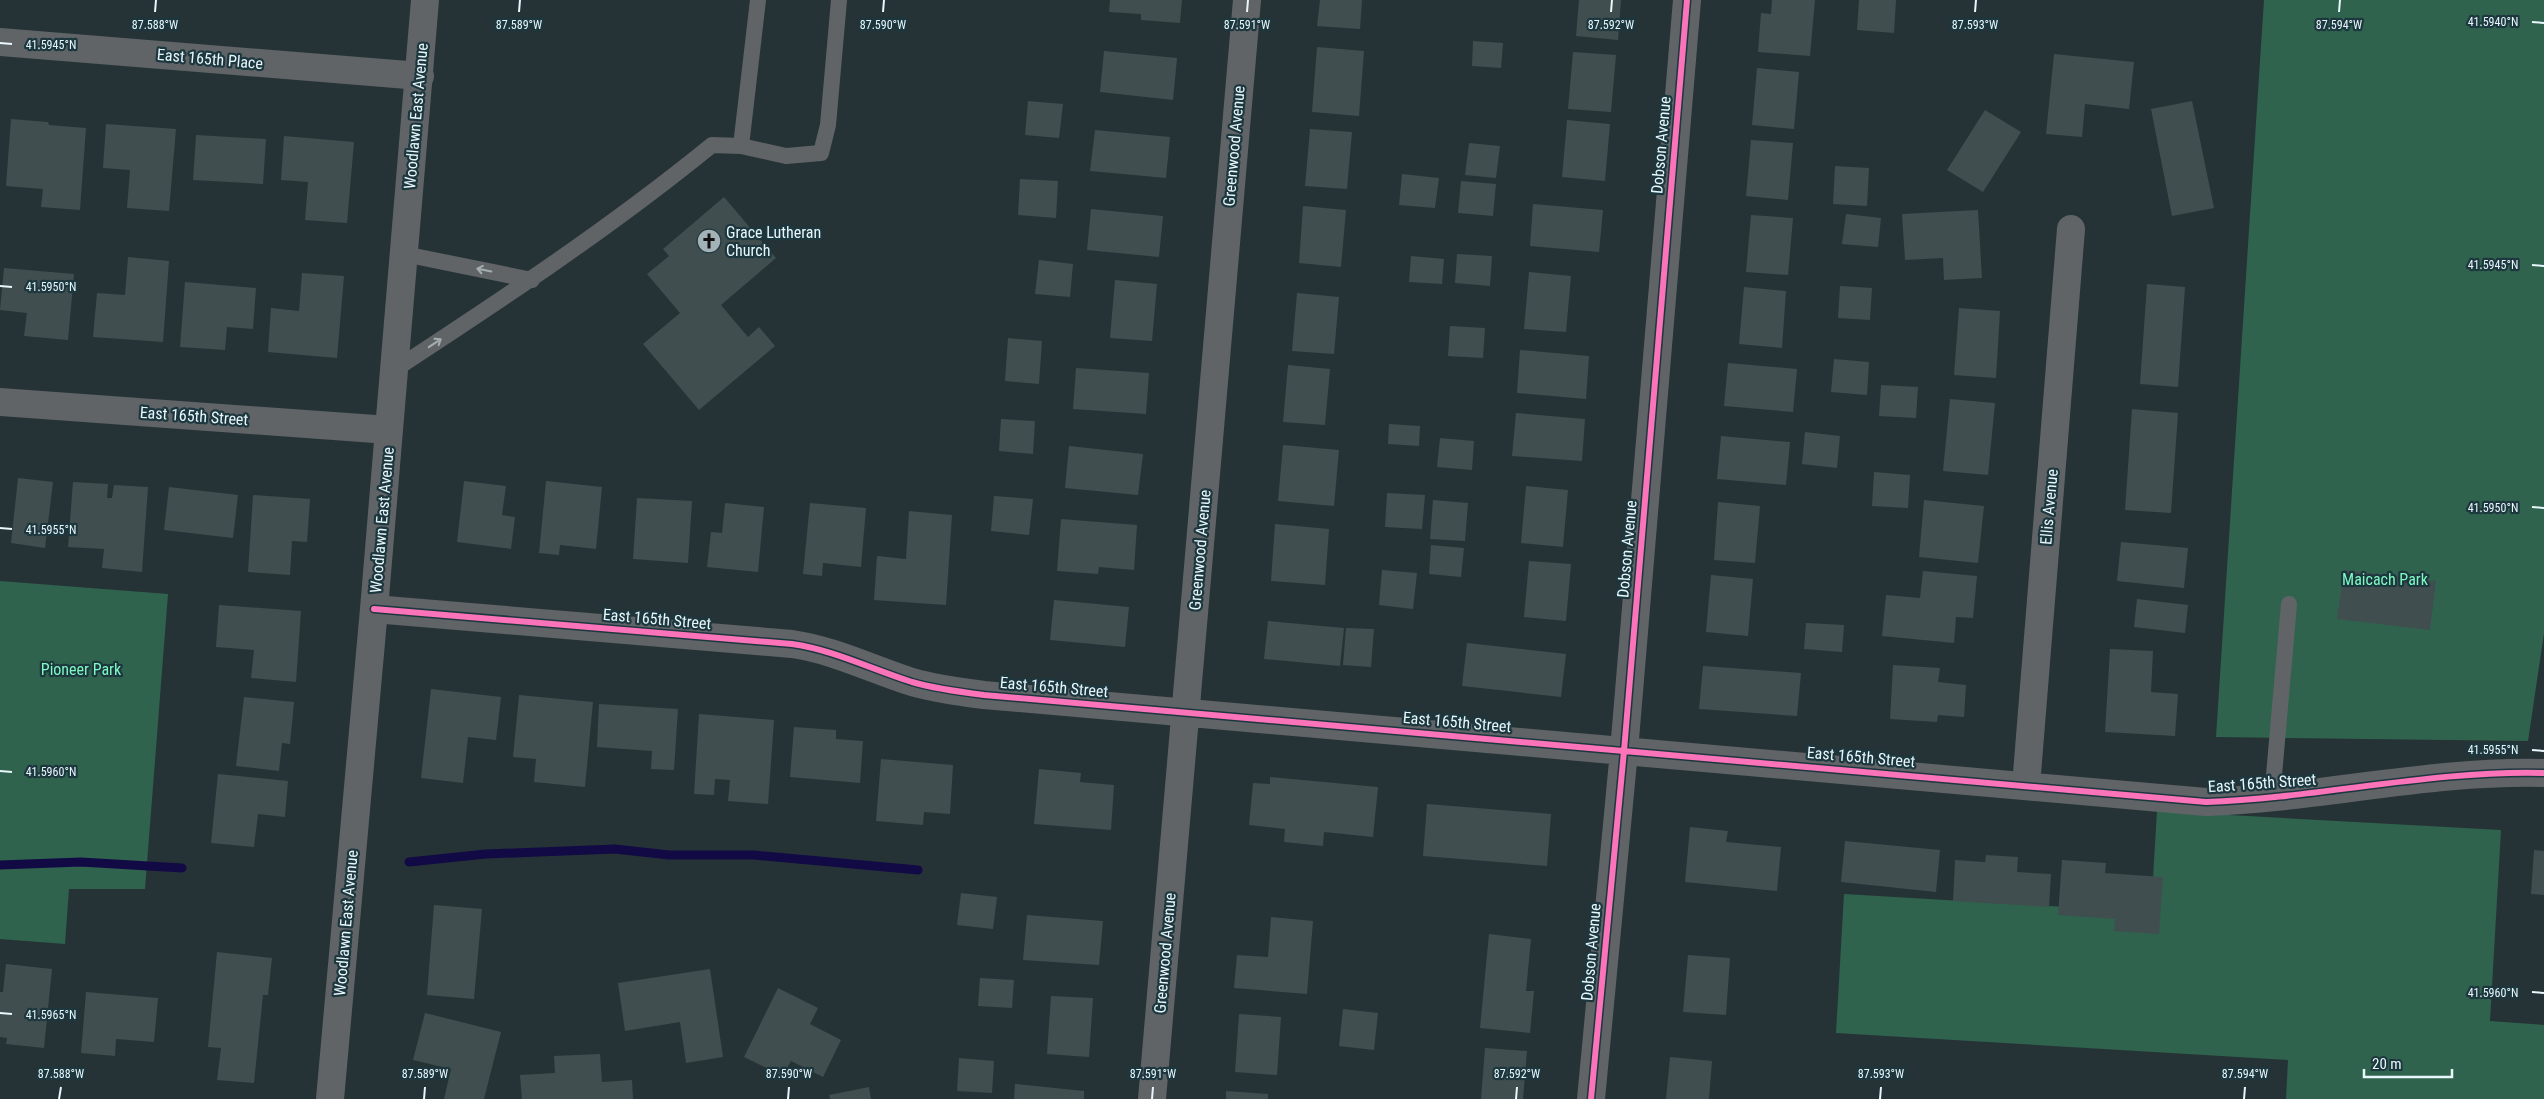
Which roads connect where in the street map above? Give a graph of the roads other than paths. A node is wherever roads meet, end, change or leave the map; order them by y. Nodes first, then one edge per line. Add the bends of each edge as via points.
1 (425, 0) edge
2 (758, 0) edge
3 (839, 0) edge
4 (1246, 0) edge
5 (1687, 0) edge
6 (0, 42) edge
7 (420, 76) junction
8 (741, 146) junction
9 (2071, 229) dead end
10 (404, 254) junction
11 (532, 280) junction
12 (394, 370) junction
13 (0, 402) edge
14 (389, 430) junction
15 (2289, 604) dead end
16 (374, 610) junction
17 (1187, 712) junction
18 (1624, 751) junction
19 (2544, 773) edge
20 (2026, 786) junction
21 (2272, 798) junction
22 (330, 1099) edge
23 (1152, 1099) edge
24 (1592, 1099) edge

1 - 7 street, Woodlawn East Avenue
2 - 8 lane
3 - 8 lane via 828,125 821,153 786,156
4 - 17 street, Greenwood Avenue
5 - 18 street, Dobson Avenue
6 - 7 street, East 165th Place
7 - 10 street, Woodlawn East Avenue
8 - 11 lane via 712,145 645,200
9 - 20 street, Ellis Avenue
11 -> 10 lane
10 - 12 street, Woodlawn East Avenue
12 -> 11 lane
12 - 14 street, Woodlawn East Avenue
13 - 14 street, East 165th Street
14 - 16 street, Woodlawn East Avenue
15 - 21 lane
16 - 17 street, East 165th Street via 817,647 912,682 948,690
16 - 22 street, Woodlawn East Avenue
17 - 18 street, East 165th Street
17 - 23 street, Greenwood Avenue
18 - 20 street, East 165th Street
18 - 24 street, Dobson Avenue
19 - 21 street, East 165th Street via 2495,773
20 - 21 street, East 165th Street via 2206,802

